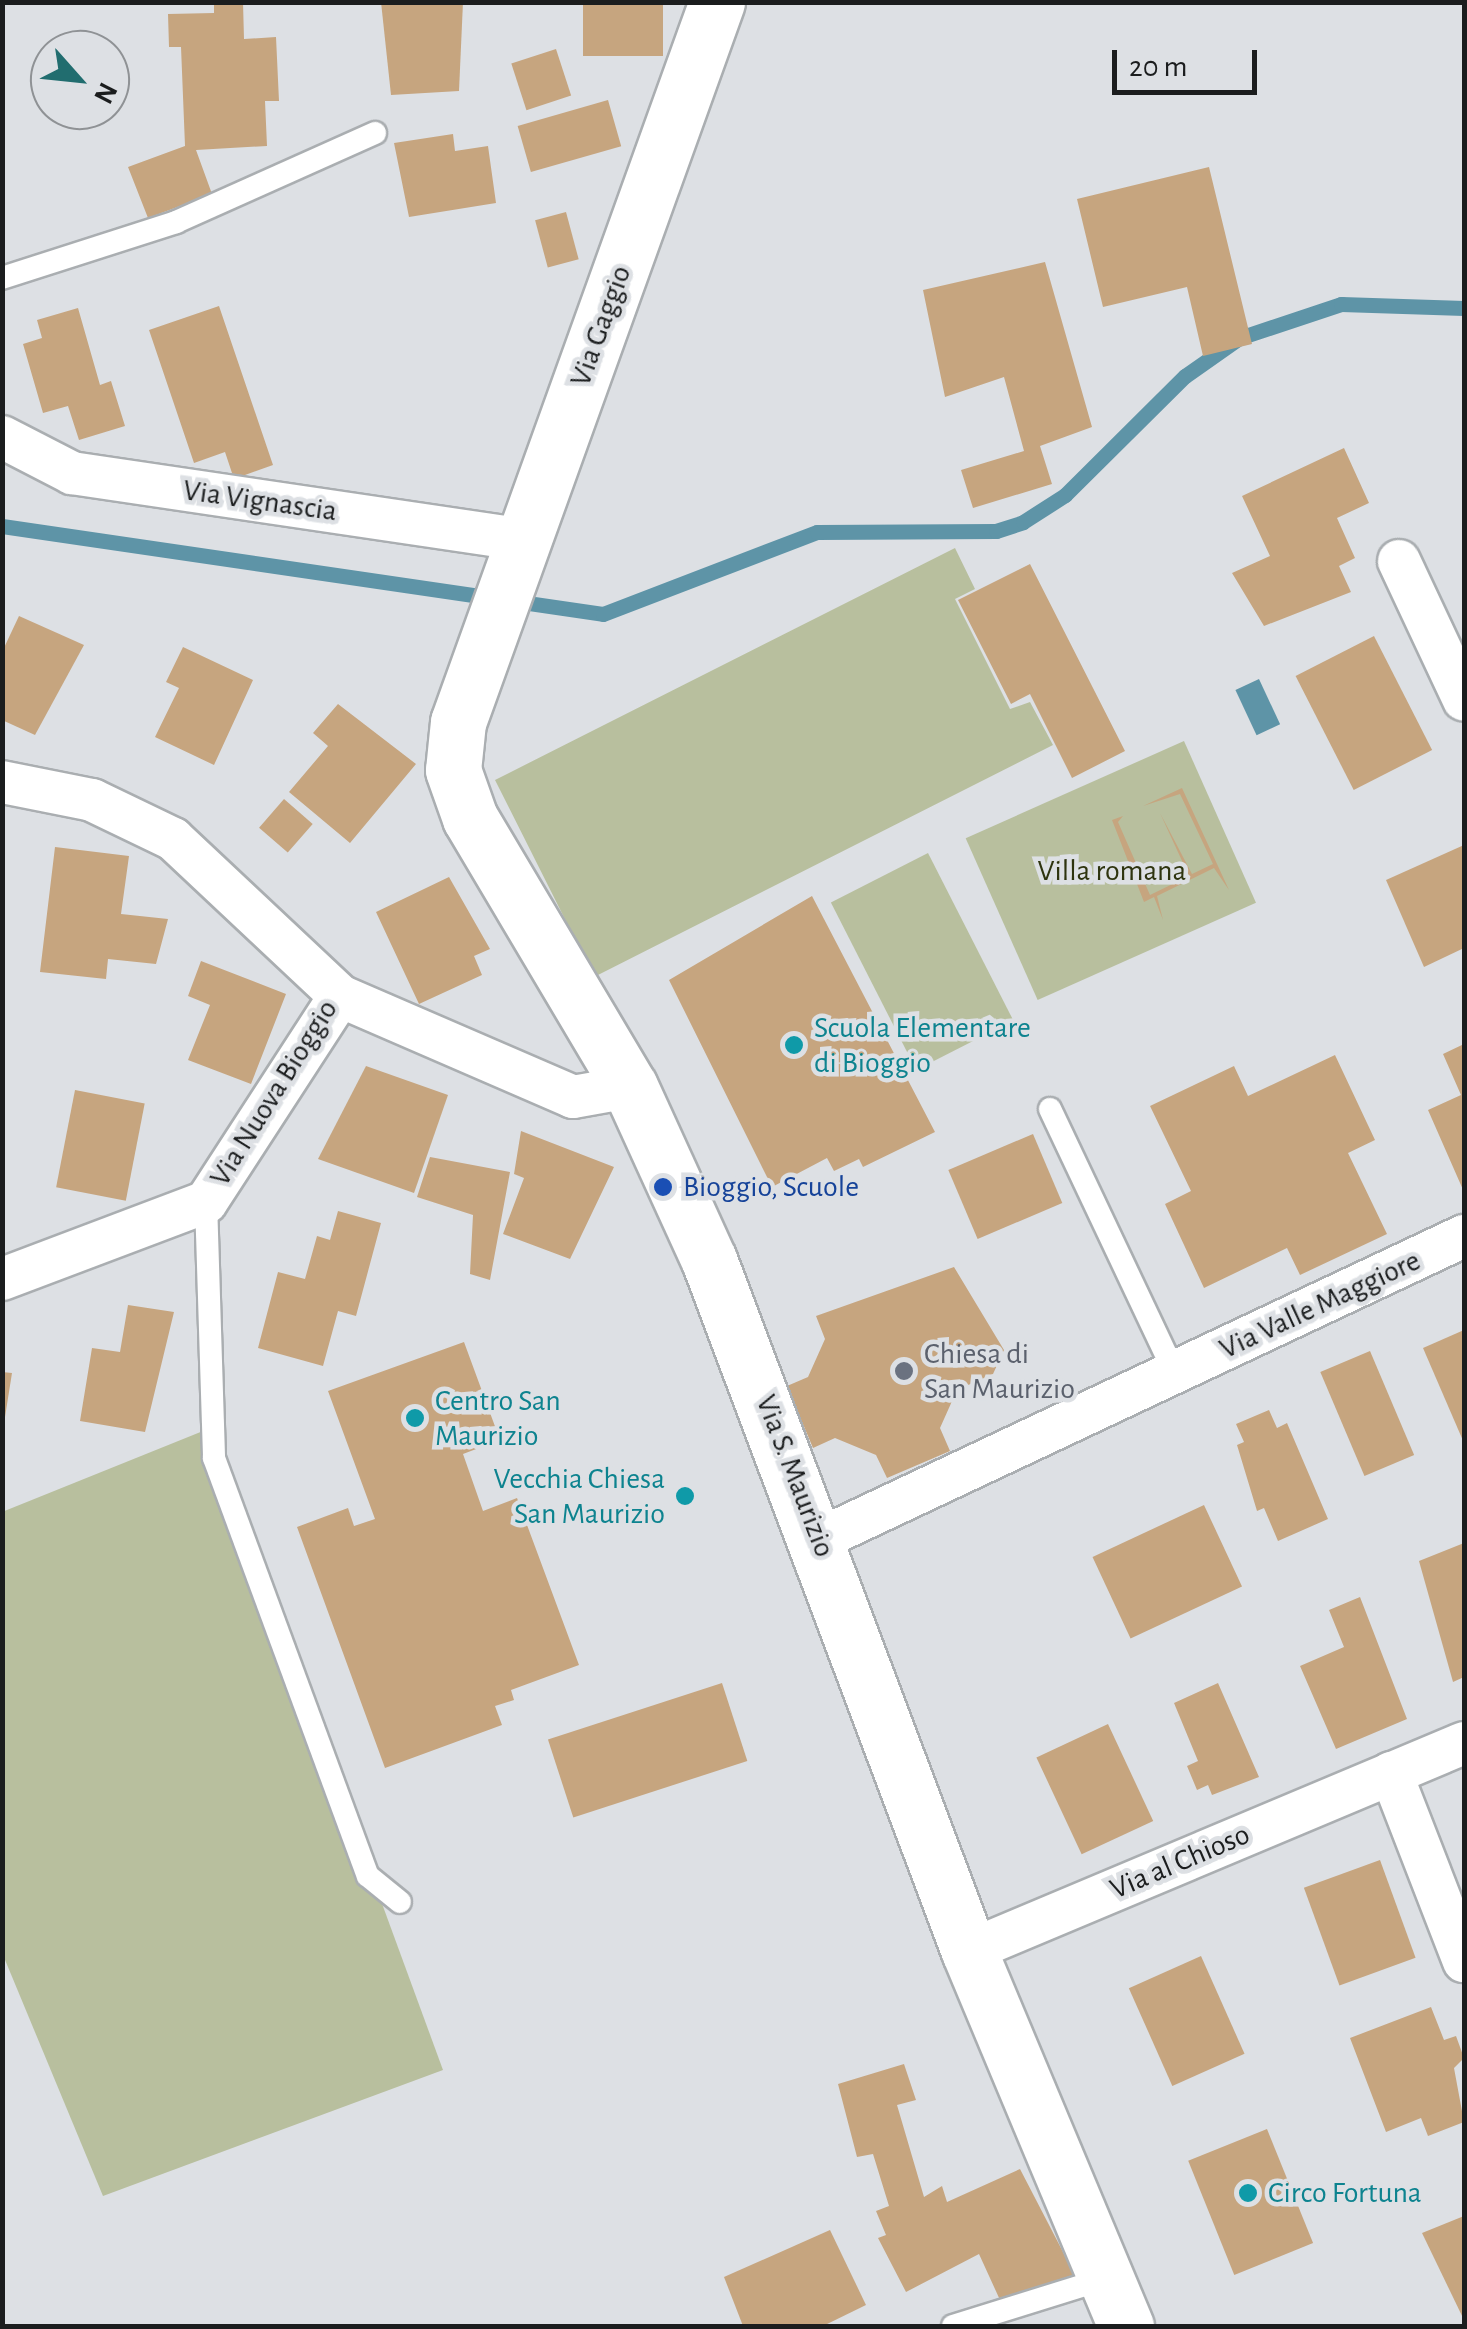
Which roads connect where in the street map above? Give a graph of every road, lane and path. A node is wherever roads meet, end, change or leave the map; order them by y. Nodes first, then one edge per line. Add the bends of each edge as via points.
1 (717, 2) edge
2 (375, 133) dead end
3 (2, 278) edge
4 (2, 437) edge
5 (524, 540) junction
6 (1399, 562) dead end
7 (486, 648) joint
8 (1464, 700) edge
9 (2, 782) edge
10 (340, 996) junction
11 (630, 1087) junction
12 (1050, 1109) dead end
13 (206, 1202) junction
14 (1464, 1236) edge
15 (2, 1278) edge
16 (1174, 1373) junction
17 (820, 1539) junction
18 (1464, 1743) edge
19 (1392, 1774) junction
20 (400, 1902) dead end
21 (968, 1952) junction
22 (1464, 1961) edge
23 (1115, 2303) edge
24 (953, 2326) edge

1 - 5 street, Via Gaggio
2 - 3 lane via 176,222
4 - 5 street, Via Vignascia via 72,473
5 - 7 street, Via Gaggio
6 - 8 street
7 - 11 street, Via S. Maurizio via 458,722 456,786
9 - 10 street, Via Nuova Bioggio via 92,800 173,839
10 - 11 street via 573,1097
10 - 13 street, Via Nuova Bioggio
11 - 17 street, Via S. Maurizio
12 - 16 lane
13 - 15 street, Via Nuova Bioggio
13 - 20 lane via 214,1458 368,1876
14 - 16 street, Via Valle Maggiore
16 - 17 street, Via Valle Maggiore
17 - 21 street, Via S. Maurizio
18 - 19 street, Via al Chioso
19 - 21 street, Via al Chioso
19 - 22 street
21 - 23 street, Via S. Maurizio
23 - 24 lane

